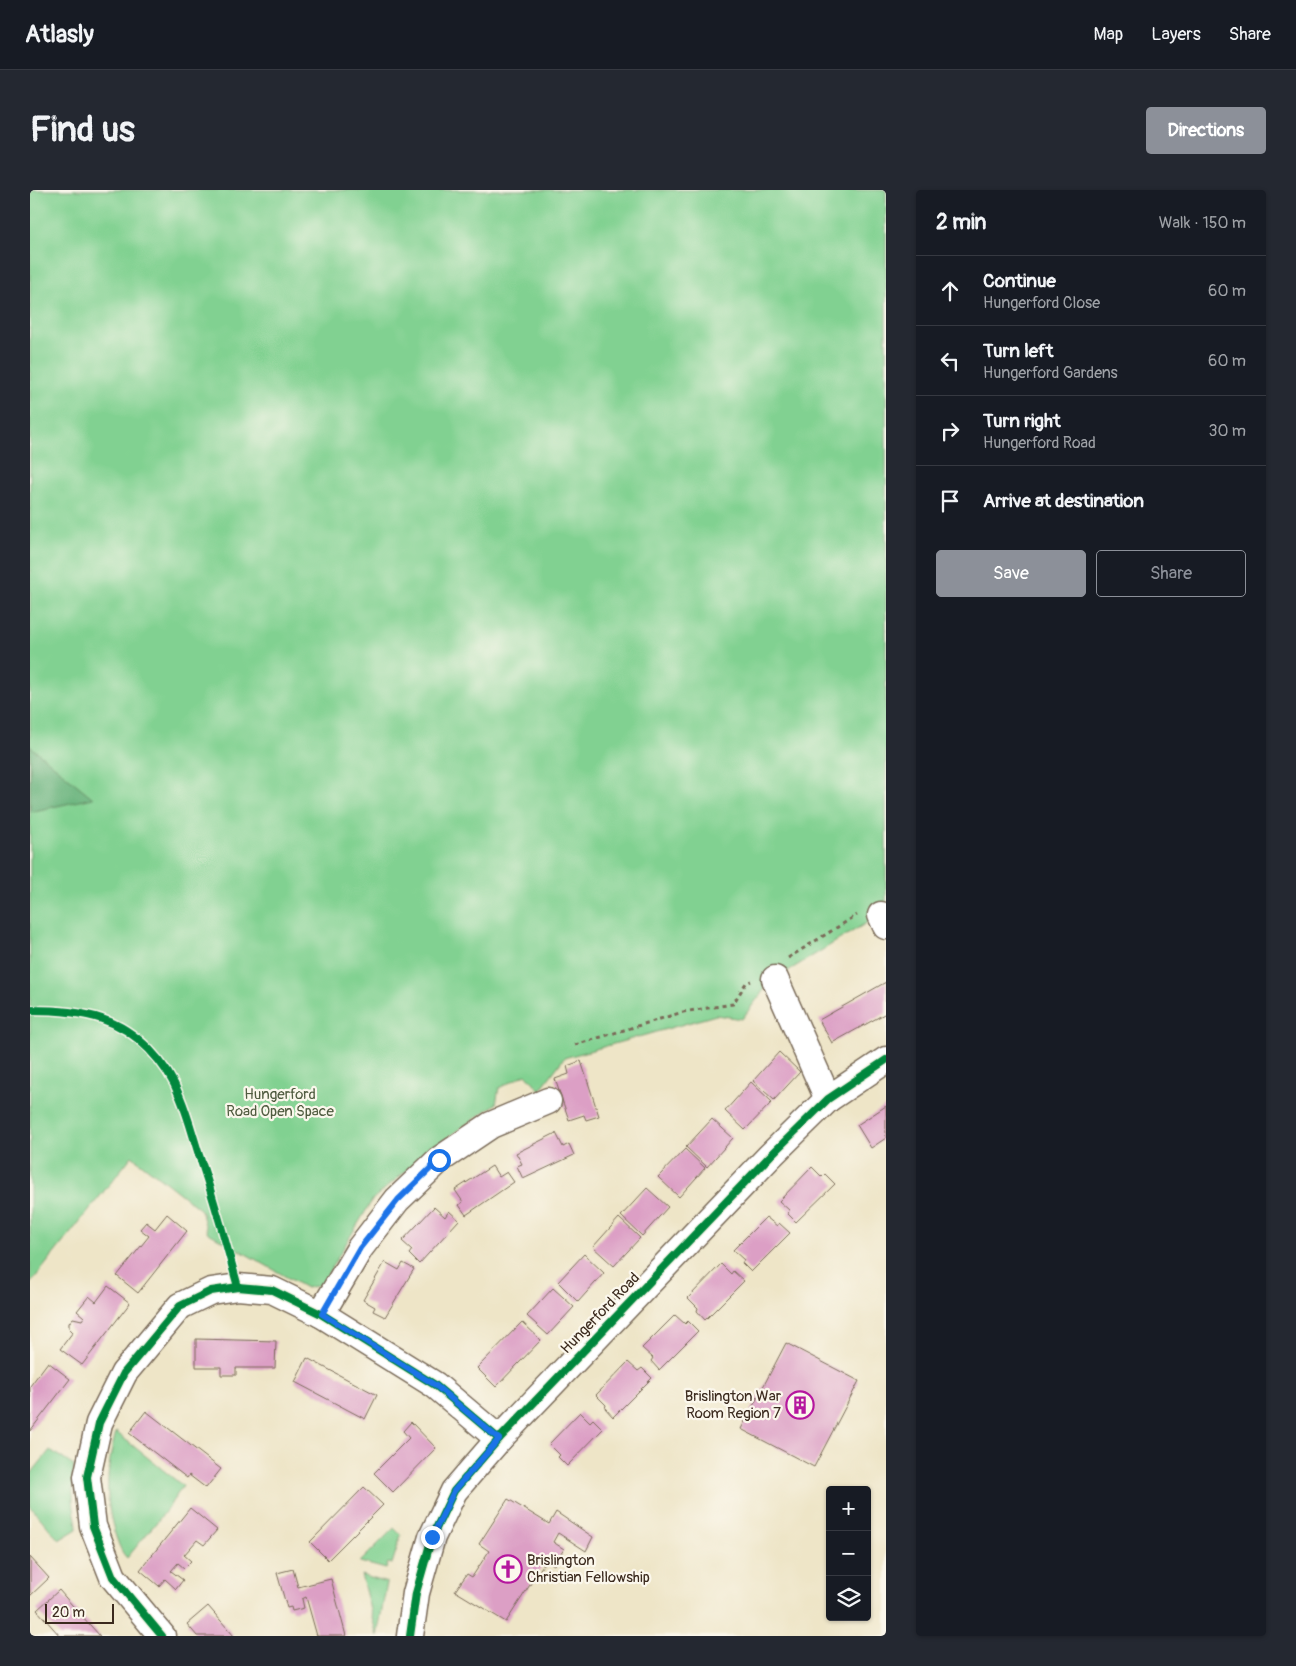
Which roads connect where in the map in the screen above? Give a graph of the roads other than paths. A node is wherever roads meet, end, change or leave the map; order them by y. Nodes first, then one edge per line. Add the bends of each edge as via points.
1 (771, 973) road end
2 (886, 1060) edge
3 (828, 1099) junction
4 (548, 1101) dead end
5 (322, 1314) junction
6 (499, 1439) junction
7 (162, 1636) edge
8 (410, 1636) edge

1 - 3 street
2 - 3 street, Hungerford Road
3 - 6 street, Hungerford Road
4 - 5 street via 491,1125 439,1160 398,1200 360,1248
5 - 6 street via 435,1385
5 - 7 street via 272,1290 238,1287 211,1291 180,1306 124,1373 111,1398 99,1423 87,1477 93,1526 113,1577
6 - 8 street, Hungerford Road via 454,1491 432,1537 416,1592

